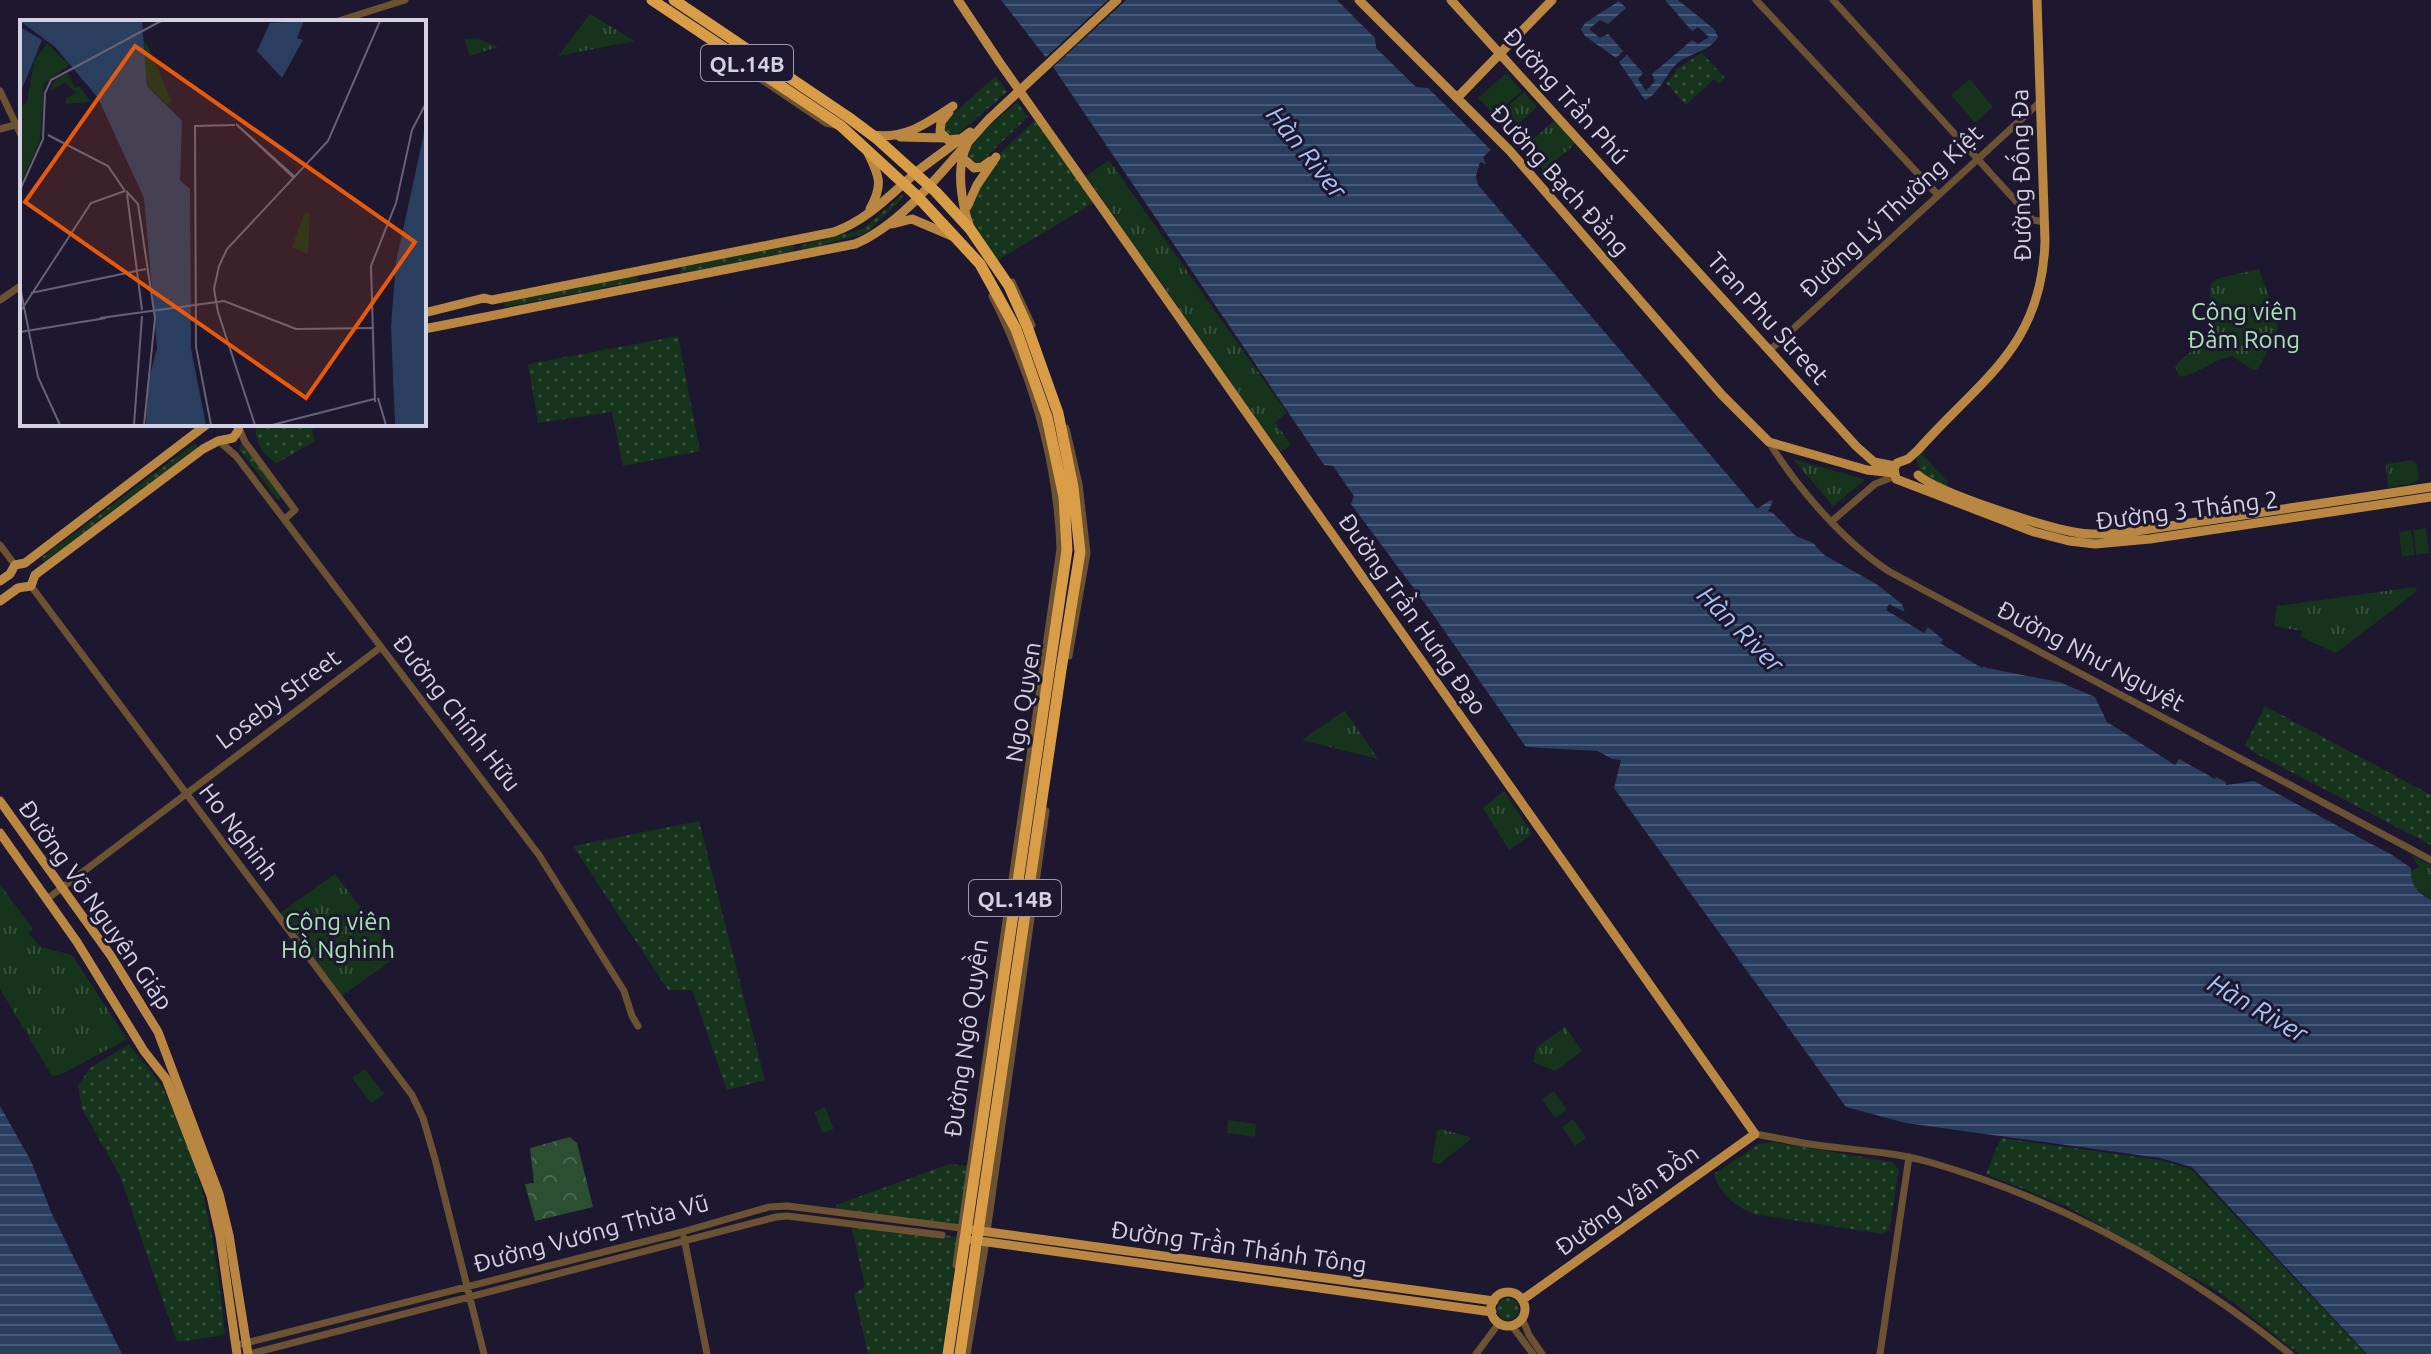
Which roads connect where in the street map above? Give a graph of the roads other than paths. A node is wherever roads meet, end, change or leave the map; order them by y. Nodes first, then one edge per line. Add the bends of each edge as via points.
1 (405, 0) edge
2 (643, 0) edge
3 (652, 0) edge
4 (674, 0) edge
5 (683, 0) edge
6 (958, 0) edge
7 (1117, 0) edge
8 (1359, 0) edge
9 (1451, 0) edge
10 (1552, 0) edge
11 (1756, 0) edge
12 (1833, 0) edge
13 (2037, 0) edge
14 (341, 20) edge
15 (1501, 54) junction
16 (0, 91) edge
17 (1458, 97) junction
18 (2041, 101) junction
19 (844, 122) junction
20 (19, 124) edge
21 (0, 129) edge
22 (871, 135) junction
23 (970, 135) junction
24 (892, 136) junction
25 (945, 138) junction
26 (865, 146) junction
27 (963, 156) junction
28 (1977, 160) junction
29 (916, 173) junction
30 (904, 185) junction
31 (928, 185) junction
32 (1938, 195) junction
33 (917, 196) junction
34 (965, 211) junction
35 (866, 216) junction
36 (2040, 222) junction
37 (970, 229) junction
38 (878, 232) junction
39 (956, 238) junction
40 (664, 266) junction
41 (646, 270) junction
42 (666, 282) junction
43 (649, 284) junction
44 (20, 286) edge
45 (0, 300) edge
46 (492, 300) junction
47 (473, 302) junction
48 (426, 313) edge
49 (493, 316) junction
50 (477, 319) junction
51 (426, 329) edge
52 (1770, 350) junction
53 (203, 426) edge
54 (206, 426) edge
55 (239, 426) edge
56 (239, 426) edge
57 (219, 441) junction
58 (1769, 442) junction
59 (1856, 446) junction
60 (1912, 461) junction
61 (1846, 464) junction
62 (1894, 471) junction
63 (1918, 475) junction
64 (1909, 483) junction
65 (2431, 487) edge
66 (2431, 497) edge
67 (285, 519) junction
68 (1832, 521) junction
69 (0, 545) edge
70 (17, 567) junction
71 (35, 575) junction
72 (0, 581) edge
73 (31, 586) junction
74 (18, 588) junction
75 (0, 601) edge
76 (381, 647) junction
77 (185, 794) junction
78 (0, 801) edge
79 (0, 833) edge
80 (2431, 860) edge
81 (62, 887) junction
82 (47, 899) junction
83 (145, 1011) junction
84 (128, 1023) junction
85 (638, 1026) dead end
86 (1755, 1134) junction
87 (202, 1157) junction
88 (1909, 1157) junction
89 (682, 1232) junction
90 (942, 1235) dead end
91 (975, 1235) junction
92 (685, 1241) junction
93 (468, 1291) junction
94 (1522, 1300) junction
95 (1493, 1307) junction
96 (1522, 1318) junction
97 (1499, 1323) junction
98 (1512, 1326) junction
99 (240, 1347) edge
100 (249, 1354) edge
101 (484, 1354) edge
102 (707, 1354) edge
103 (945, 1354) edge
104 (960, 1354) edge
105 (967, 1354) edge
106 (1476, 1354) edge
107 (1533, 1354) edge
108 (1542, 1354) edge
109 (1880, 1354) edge
110 (2290, 1354) edge

1 - 14 street
2 - 19 street, Ngo Quyen via 826,123
3 - 19 highway, Ngo Quyen / QL.14B
4 - 19 highway, QL.14B
5 - 19 street via 845,108
6 - 86 main road, Đường Trần Hưng Đạo
7 - 23 main road, bridge
8 - 17 main road, Đường Bạch Đằng
9 - 15 main road, Đường Trần Phú
10 - 15 main road
11 - 32 street
12 - 28 street
13 - 18 main road, Đường Đống Đa
15 - 17 main road
15 - 52 main road, Đường Trần Phú
16 - 20 street
17 - 58 main road, Đường Bạch Đằng
18 - 28 street, Đường Lý Thường Kiệt
18 - 36 main road, Đường Đống Đa
19 - 22 highway, QL.14B
19 - 26 highway, Ngo Quyen / QL.14B
20 - 21 street
22 - 24 main road
22 - 29 highway, QL.14B
23 - 25 main road
23 - 27 main road
23 - 29 main road
23 - 31 main road
24 - 25 main road
24 - 25 main road via 922,126 953,106 940,125
26 - 30 highway, Ngo Quyen / QL.14B
26 - 35 main road via 880,179
27 - 34 main road
27 - 34 main road via 978,168 996,157
28 - 32 street, Đường Lý Thường Kiệt
28 - 36 street
29 - 30 main road
29 - 31 highway, Ngo Quyen / QL.14B
30 - 33 highway, Ngo Quyen / QL.14B
30 - 35 main road
31 - 33 main road
31 - 37 highway, Ngo Quyen / QL.14B
32 - 52 street, Đường Lý Thường Kiệt
33 - 38 main road
33 - 39 highway, Ngo Quyen / QL.14B
34 - 37 main road
35 - 40 main road via 834,232
36 - 60 main road, Đường Đống Đa via 2043,269 2029,321 2003,361
37 - 91 highway, Ngo Quyen / QL.14B via 1009,286 1058,413 1080,552
38 - 39 main road via 912,219
38 - 42 main road via 843,247
39 - 91 highway, Ngo Quyen / QL.14B via 980,264 1009,312 1047,417 1064,497 1067,550
40 - 41 main road
40 - 42 main road via 669,273
41 - 43 main road
41 - 46 main road
42 - 43 main road
43 - 49 main road
44 - 45 street
46 - 47 main road
46 - 49 main road
47 - 48 main road
47 - 50 main road via 471,312
49 - 50 main road
50 - 51 main road
52 - 59 main road, Tran Phu Street
53 - 70 main road
54 - 57 main road
55 - 57 main road via 233,438
56 - 67 street via 245,442 295,510
57 - 67 street, Đường Chính Hữu
57 - 71 main road
58 - 61 main road, Đường Bạch Đằng
58 - 68 street, Đường Như Nguyệt
59 - 61 main road
59 - 62 main road, Tran Phu Street
60 - 62 main road via 1900,460
60 - 63 main road
61 - 62 main road, Đường Bạch Đằng via 1873,472
62 - 64 main road via 1899,481
62 - 68 street
63 - 64 main road
63 - 65 main road, Đường 3 Tháng 2 via 2046,526 2099,534
64 - 66 main road, Đường 3 Tháng 2 via 2034,532 2095,544
67 - 76 street, Đường Chính Hữu
68 - 80 street, Đường Như Nguyệt via 1855,547 1890,572
69 - 70 street
70 - 71 main road via 33,568
70 - 72 main road
70 - 74 main road via 11,581
71 - 73 main road
73 - 74 main road
73 - 77 street, Ho Nghinh
74 - 75 main road
76 - 77 street, Loseby Street
76 - 85 street, Đường Chính Hữu via 539,855 624,991
77 - 81 street, Loseby Street
77 - 93 street, Ho Nghinh via 412,1095 435,1159
78 - 81 main road, Đường Võ Nguyên Giáp
79 - 82 main road, Đường Võ Nguyên Giáp
81 - 82 street, Loseby Street
81 - 83 main road, Đường Võ Nguyên Giáp
82 - 84 main road, Đường Võ Nguyên Giáp
83 - 84 main road
83 - 87 main road, Đường Võ Nguyên Giáp via 158,1032
84 - 87 main road, Đường Võ Nguyên Giáp via 166,1079
86 - 88 street
86 - 94 main road, Đường Vân Đồn
87 - 99 main road, Đường Võ Nguyên Giáp via 222,1223
88 - 109 street
88 - 110 street via 2009,1189 2095,1228 2207,1291
89 - 91 street, Đường Vương Thừa Vũ via 788,1206
89 - 92 street
89 - 93 street, Đường Vương Thừa Vũ
90 - 92 street, Đường Vương Thừa Vũ via 787,1216
91 - 95 main road, Đường Trần Thánh Tông
91 - 103 highway, Ngo Quyen / QL.14B
91 - 104 highway, Ngo Quyen / QL.14B
91 - 105 street
92 - 93 street, Đường Vương Thừa Vũ
92 - 102 street
93 - 99 street, Đường Vương Thừa Vũ
93 - 100 street, Đường Vương Thừa Vũ
93 - 101 street, Ho Nghinh
94 - 95 main road via 1507,1293
94 - 96 main road
95 - 97 main road
96 - 98 main road
96 - 108 street
97 - 98 main road
97 - 106 street
98 - 107 street
99 - 100 main road, Đường Võ Nguyên Giáp

